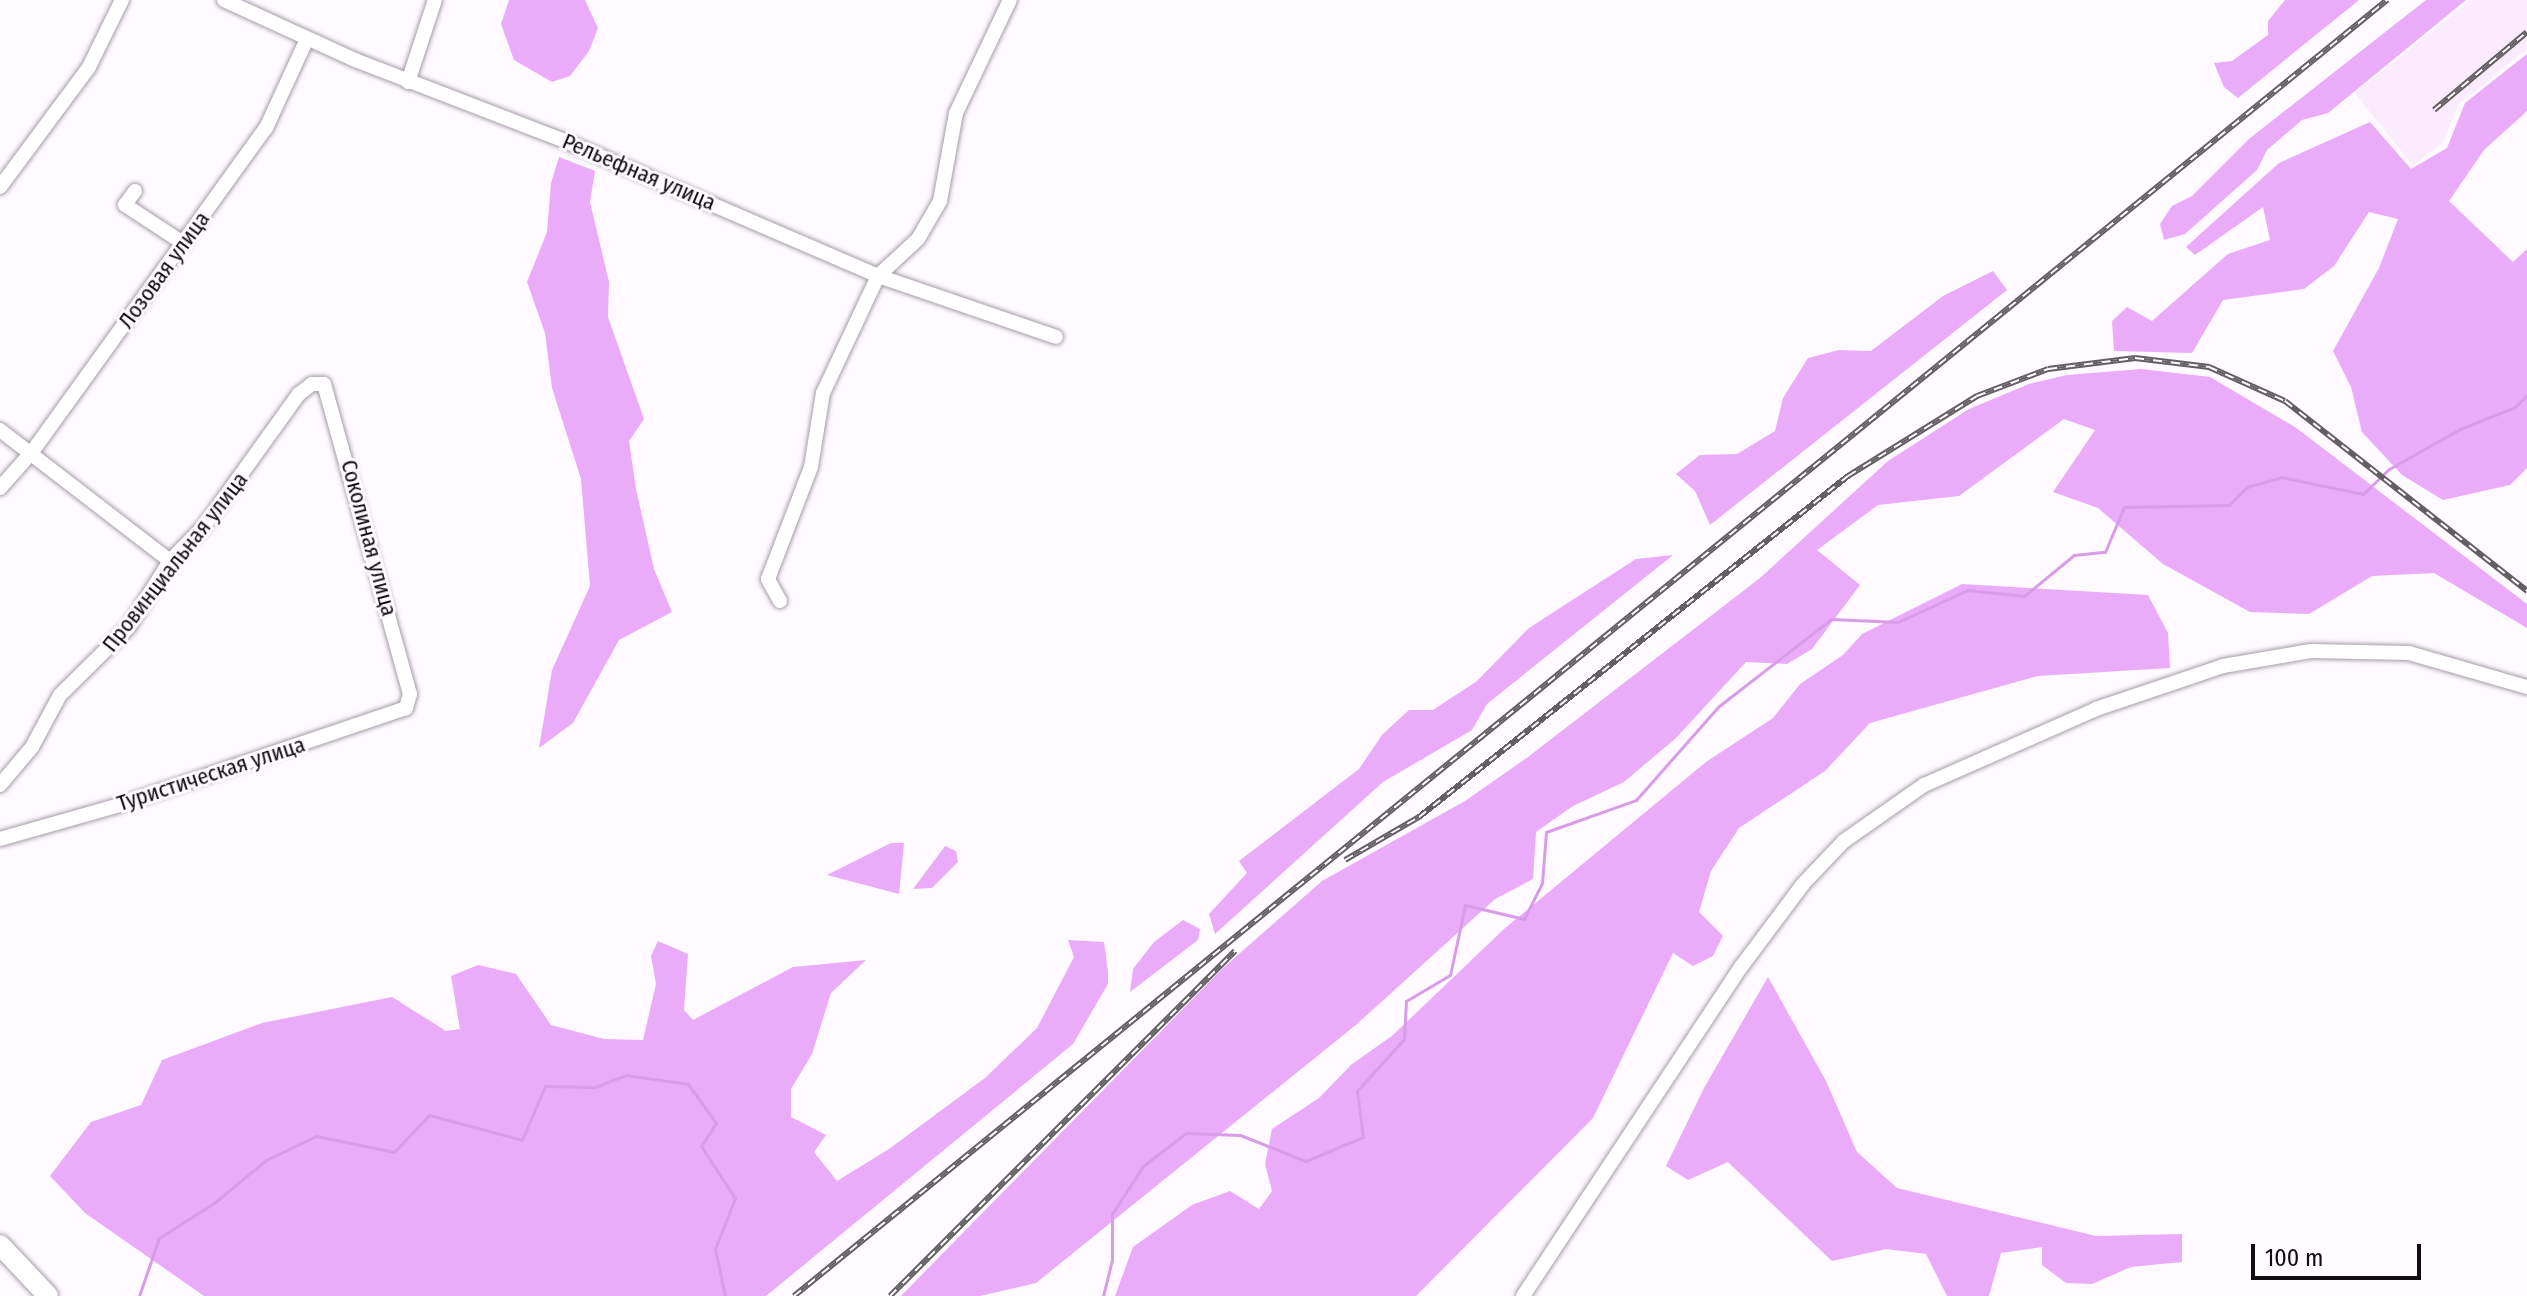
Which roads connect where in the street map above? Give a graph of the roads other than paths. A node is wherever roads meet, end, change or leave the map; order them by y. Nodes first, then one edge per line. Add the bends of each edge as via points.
1 (122, 0) edge
2 (224, 0) edge
3 (435, 0) edge
4 (1010, 0) edge
5 (307, 39) junction
6 (408, 82) junction
7 (0, 187) edge
8 (135, 191) dead end
9 (183, 243) junction
10 (878, 276) junction
11 (1056, 337) dead end
12 (324, 384) joint
13 (0, 430) edge
14 (32, 452) junction
15 (0, 488) edge
16 (170, 561) junction
17 (780, 601) dead end
18 (2527, 687) edge
19 (410, 694) joint
20 (0, 785) edge
21 (0, 839) edge
22 (0, 1245) edge
23 (48, 1296) edge
24 (1523, 1296) edge

1 - 7 street via 89,67
2 - 5 street, Рельефная улица
3 - 6 street
4 - 10 street via 956,113 940,201 918,239
5 - 6 street, Рельефная улица
5 - 9 street, Лозовая улица via 266,128
6 - 10 street, Рельефная улица via 565,141
8 - 9 street via 125,205
9 - 14 street, Лозовая улица
10 - 11 street, Рельефная улица
10 - 17 street via 823,393 811,467 768,579
12 - 16 street, Провинциальная улица via 312,384 299,394 204,526
12 - 19 street, Соколиная улица
13 - 14 street
14 - 15 street, Лозовая улица
14 - 16 street
16 - 20 street, Провинциальная улица via 128,628 60,695 32,747
18 - 24 street via 2409,653 2311,651 2223,666 2096,709 1924,785 1856,831 1803,884 1741,967
19 - 21 street, Туристическая улица via 406,708 391,716
22 - 23 highway

